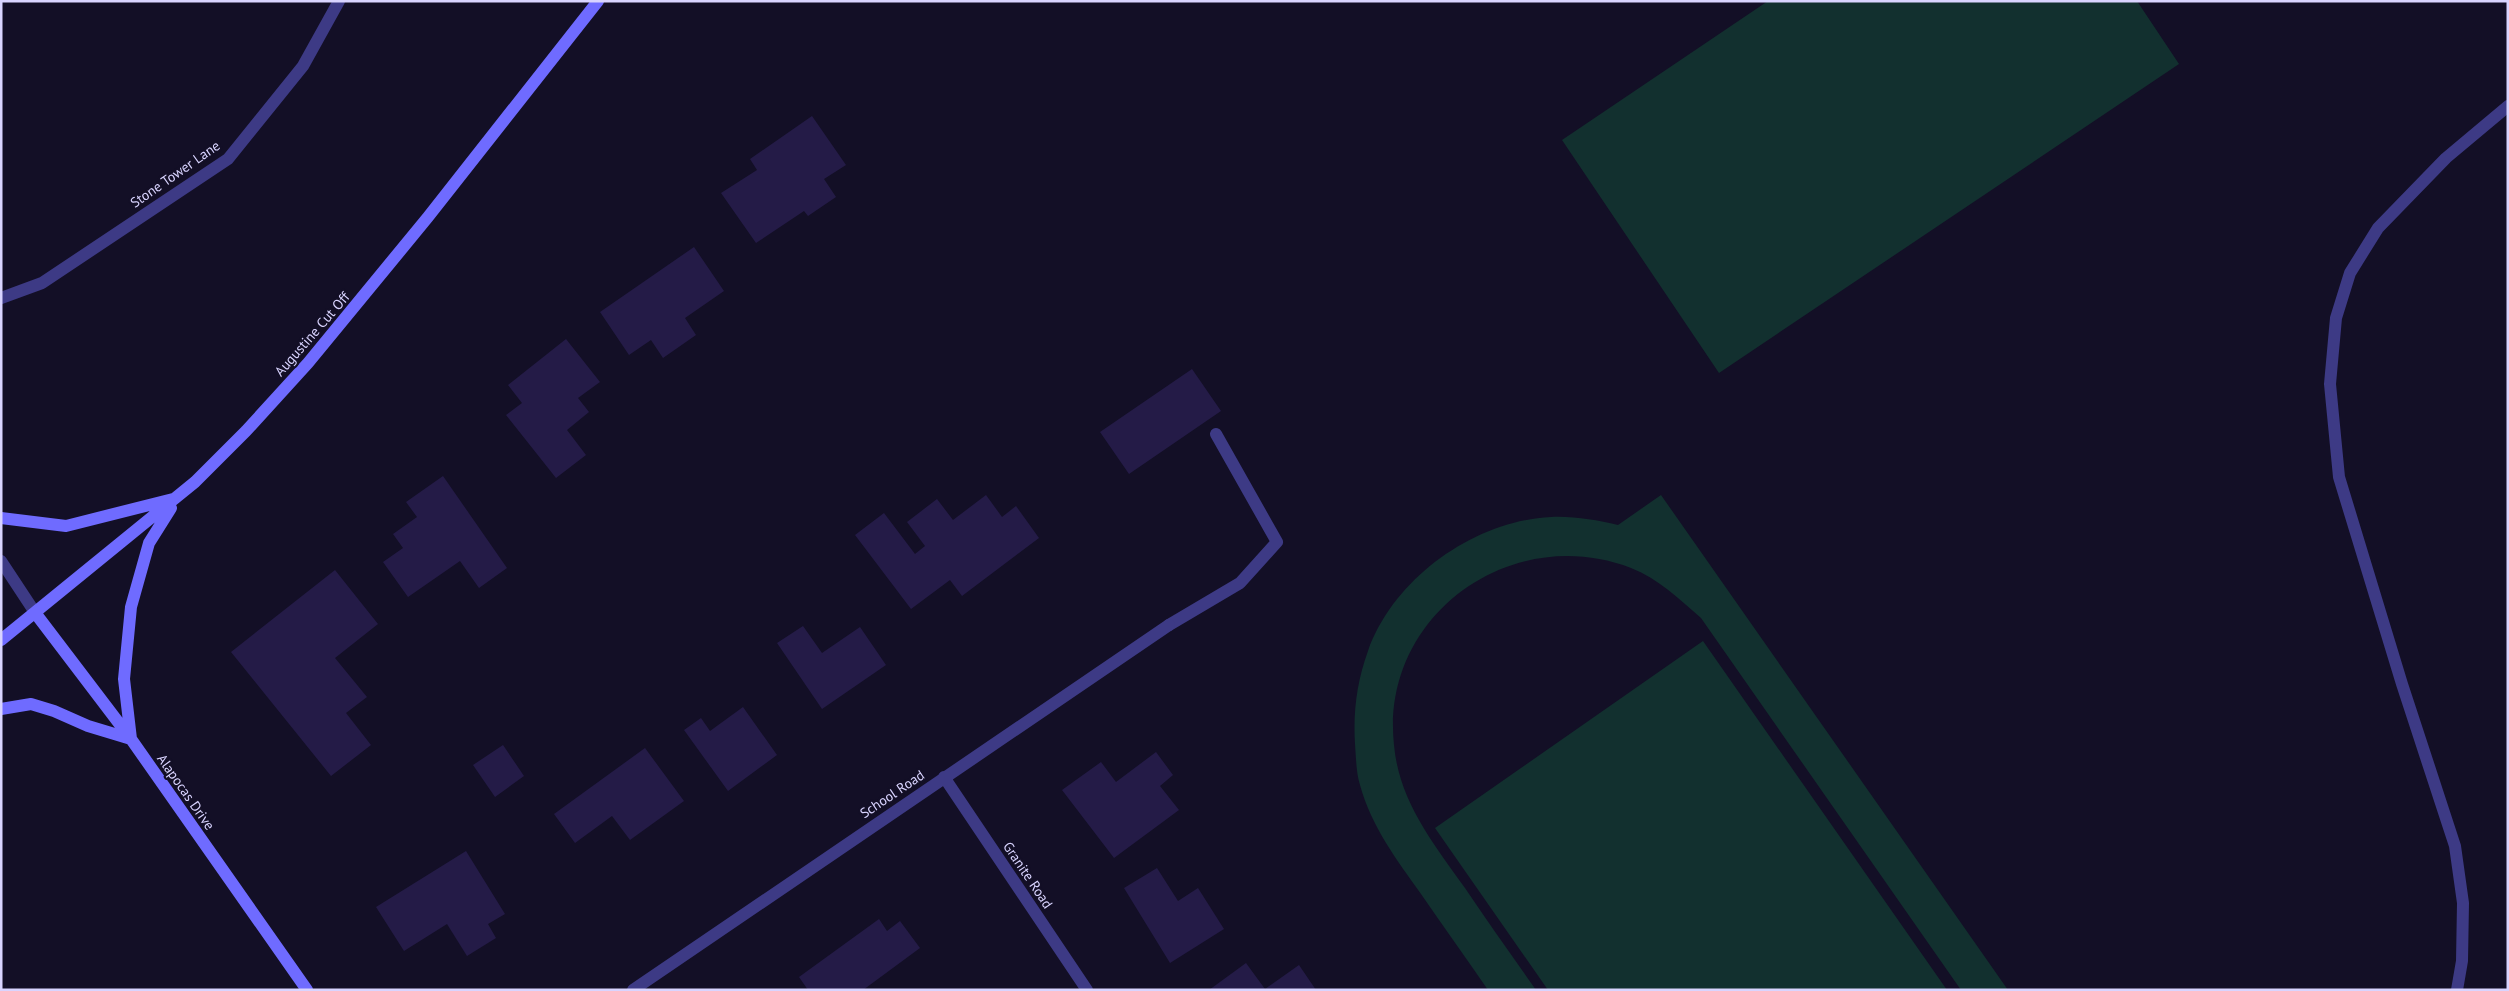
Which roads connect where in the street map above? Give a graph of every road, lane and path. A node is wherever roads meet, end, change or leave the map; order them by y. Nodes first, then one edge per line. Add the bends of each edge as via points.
1 (339, 1) edge
2 (598, 1) edge
3 (2508, 106) edge
4 (1, 298) edge
5 (1216, 434) dead end
6 (178, 497) junction
7 (1, 518) edge
8 (1, 562) edge
9 (36, 614) junction
10 (1, 640) edge
11 (1, 709) edge
12 (131, 739) junction
13 (944, 776) junction
14 (308, 990) edge
15 (633, 990) edge
16 (1086, 990) edge
17 (2457, 990) edge

1 - 4 street, Stone Tower Lane via 303,66 228,159 42,283
2 - 6 street, Augustine Cut Off via 308,363 202,476
3 - 17 street via 2446,158 2378,228 2350,273 2336,318 2330,384 2340,477 2454,846 2463,903 2462,961
5 - 13 street, School Road via 1277,542 1240,584 1169,625
6 - 7 street via 66,526
6 - 9 street, Augustine Cut Off
6 - 12 street via 149,543 131,607 124,679
8 - 9 street
9 - 10 street, Augustine Cut Off
9 - 12 street, Alapocas Drive
11 - 12 street via 31,704
12 - 14 street, Alapocas Drive
13 - 15 street, School Road
13 - 16 street, Granite Road

